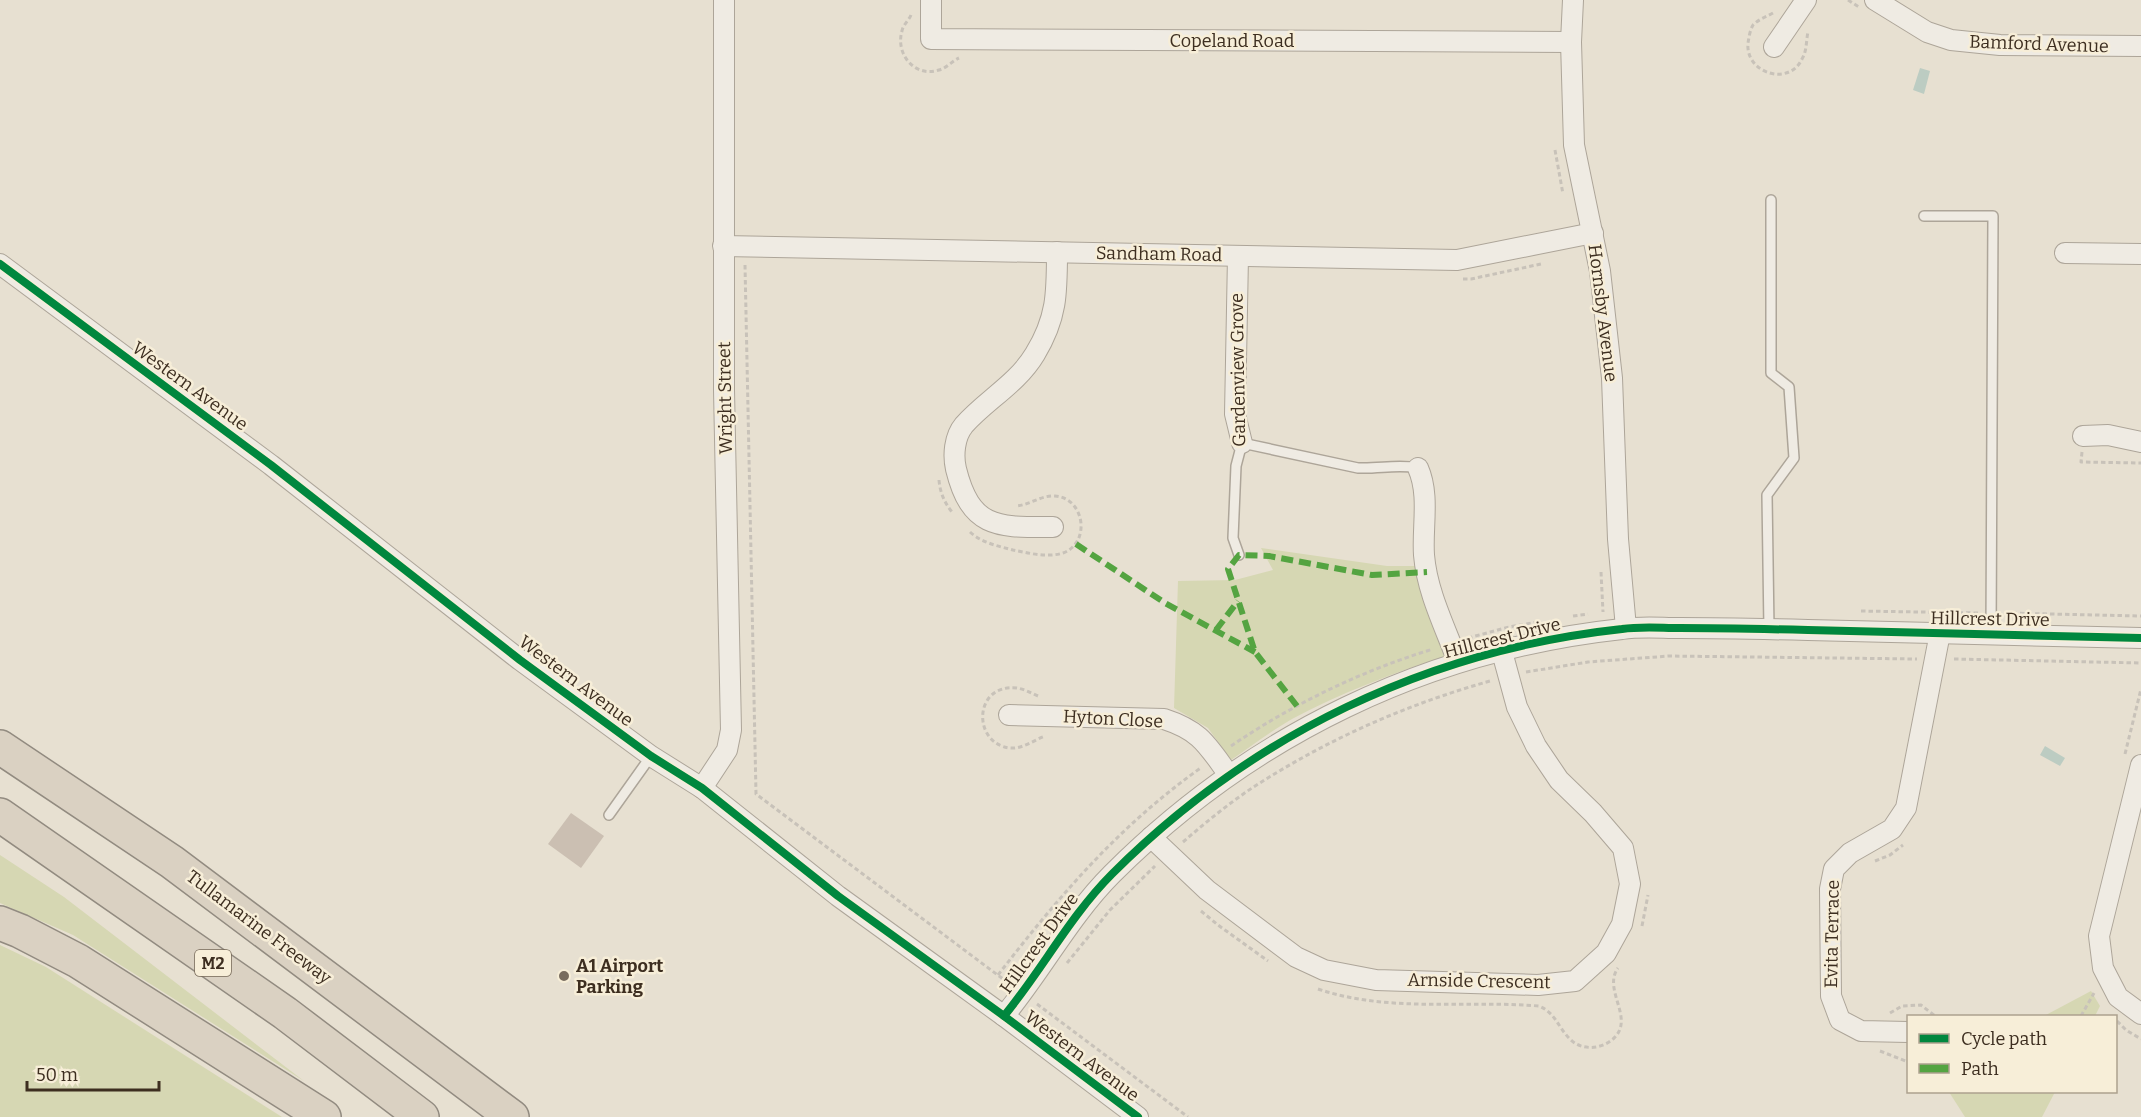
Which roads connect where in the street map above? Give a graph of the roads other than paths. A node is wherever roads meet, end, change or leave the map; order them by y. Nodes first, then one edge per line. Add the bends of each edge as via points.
1 (724, 0) edge
2 (931, 0) edge
3 (1573, 0) edge
4 (1806, 0) edge
5 (1875, 0) edge
6 (1571, 42) junction
7 (2141, 46) edge
8 (1774, 47) dead end
9 (1771, 200) dead end
10 (1924, 216) dead end
11 (1593, 233) junction
12 (723, 246) junction
13 (1058, 252) junction
14 (2065, 253) dead end
15 (2141, 254) edge
16 (1238, 256) junction
17 (0, 264) edge
18 (2083, 436) road end
19 (2141, 442) edge
20 (1242, 443) junction
21 (1418, 468) joint
22 (1053, 527) dead end
23 (1239, 555) dead end
24 (1626, 628) junction
25 (1769, 629) junction
26 (1940, 633) junction
27 (1991, 634) junction
28 (2141, 638) edge
29 (1502, 652) junction
30 (1458, 662) junction
31 (1009, 715) dead end
32 (0, 747) edge
33 (651, 756) junction
34 (2141, 765) edge
35 (1229, 775) junction
36 (702, 788) junction
37 (2136, 806) edge
38 (0, 815) edge
39 (609, 815) dead end
40 (1151, 837) junction
41 (0, 923) edge
42 (2141, 1014) edge
43 (1004, 1016) junction
44 (1907, 1032) edge
45 (324, 1117) edge
46 (423, 1117) edge
47 (512, 1117) edge
48 (1138, 1117) edge

1 - 12 street, Wright Street
2 - 6 street, Copeland Road via 931,39
3 - 6 street, Hornsby Avenue
4 - 8 street
5 - 7 street, Bamford Avenue via 1927,32 1951,40 2000,45
6 - 11 street, Hornsby Avenue via 1574,145
9 - 25 lane via 1771,373 1789,387 1794,458 1767,495
10 - 27 lane via 1993,216
11 - 16 street, Sandham Road via 1457,260
11 - 24 street, Hornsby Avenue via 1612,378
12 - 13 street, Sandham Road
12 - 36 street, Wright Street via 731,730 727,750
13 - 16 street, Sandham Road
13 - 22 street via 1057,297 1036,353 1022,372 962,427 954,462 961,491 979,515 1007,527
14 - 15 street
16 - 20 street, Gardenview Grove via 1235,414
17 - 33 street, Western Avenue via 272,465 520,660
18 - 19 street via 2108,435
20 - 21 lane via 1358,468
20 - 23 lane, Gardenview Grove via 1236,466 1233,538
21 - 30 street via 1424,481 1424,556 1430,589
24 - 25 street, Hillcrest Drive
24 - 29 street, Hillcrest Drive via 1548,640
25 - 26 street, Hillcrest Drive
26 - 27 street, Hillcrest Drive
26 - 44 street, Evita Terrace via 1906,808 1892,829 1850,853 1834,869 1830,889 1831,996 1840,1020 1861,1031
27 - 28 street, Hillcrest Drive
29 - 30 street, Hillcrest Drive
29 - 40 street, Arnside Crescent via 1517,674 1517,707 1536,746 1559,780 1623,848 1630,884 1622,924 1606,952 1575,981 1538,985 1376,980 1324,970 1296,957 1207,890
30 - 35 street, Hillcrest Drive via 1344,706
31 - 35 street, Hyton Close via 1164,719 1185,726 1204,740
32 - 47 highway, Tullamarine Freeway via 172,862
33 - 36 street, Western Avenue
33 - 39 lane
34 - 37 street
35 - 40 street, Hillcrest Drive
36 - 43 street, Western Avenue via 838,897
37 - 42 street via 2099,936 2103,968 2118,997
38 - 46 highway, M2 via 285,1013
40 - 43 street, Hillcrest Drive via 1077,914 1029,999
41 - 45 highway via 78,961
43 - 48 street, Western Avenue

